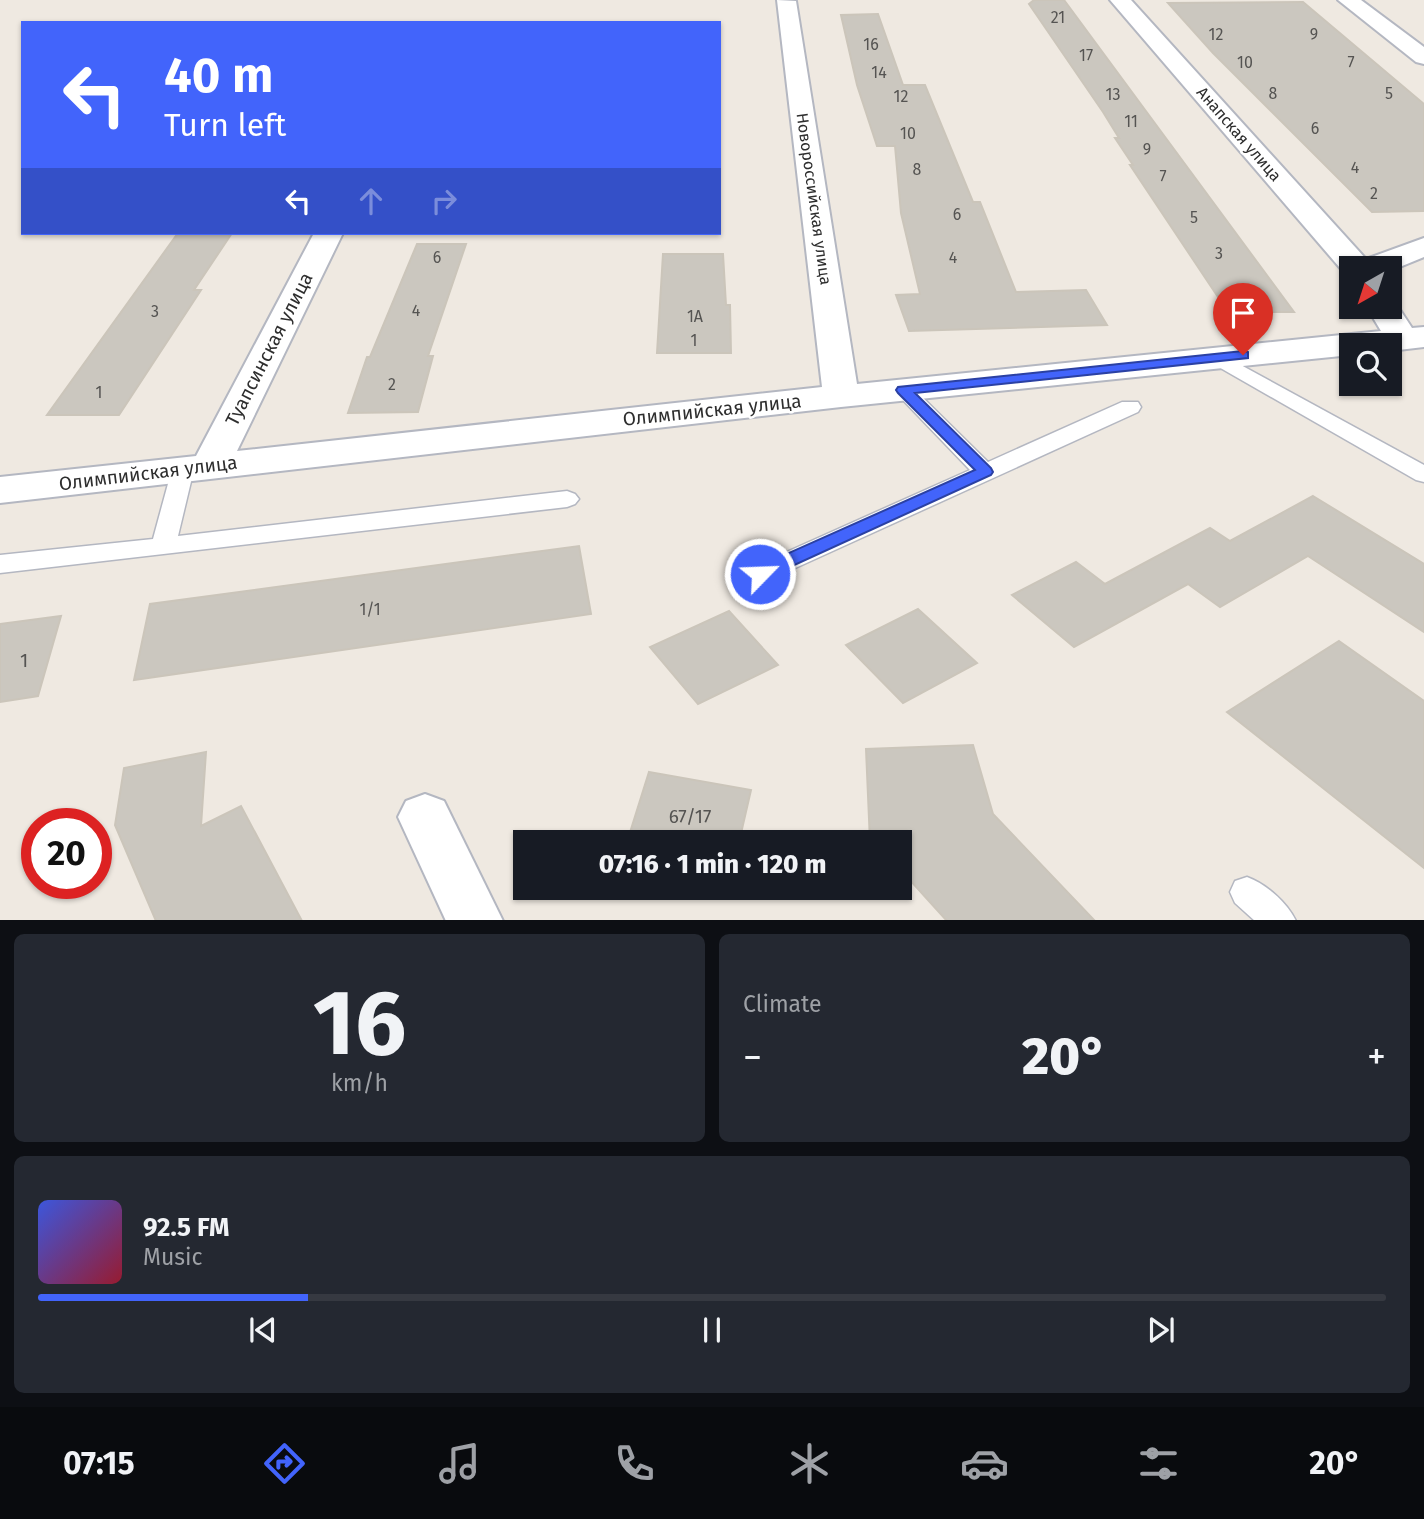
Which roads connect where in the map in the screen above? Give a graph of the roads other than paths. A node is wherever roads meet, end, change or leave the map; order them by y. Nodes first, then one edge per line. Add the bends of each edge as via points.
1 (1120, 0) edge
2 (1348, 0) edge
3 (786, 1) edge
4 (1424, 57) edge
5 (327, 235) edge
6 (1424, 247) edge
7 (1346, 256) edge
8 (1401, 256) edge
9 (1395, 319) edge
10 (1413, 338) edge
11 (1217, 358) junction
12 (904, 390) junction
13 (841, 396) junction
14 (1130, 407) dead end
15 (197, 467) junction
16 (985, 472) junction
17 (1424, 475) edge
18 (0, 490) edge
19 (567, 499) dead end
20 (163, 546) junction
21 (0, 564) edge
22 (760, 574) dead end
23 (425, 817) dead end
24 (1247, 892) dead end
25 (475, 920) edge
26 (1279, 920) edge

1 - 7 street, Анапская улица
2 - 4 street
3 - 13 street, Новороссийская улица
5 - 15 street, Туапсинская улица
6 - 8 street
9 - 10 street
10 - 11 street, Олимпийская улица
11 - 12 street, Олимпийская улица
11 - 17 lane
12 - 13 street, Олимпийская улица
12 - 16 lane
13 - 15 street, Олимпийская улица
14 - 16 lane
15 - 18 street, Олимпийская улица
15 - 20 lane
16 - 22 lane
19 - 20 lane
20 - 21 lane
23 - 25 street
24 - 26 lane

